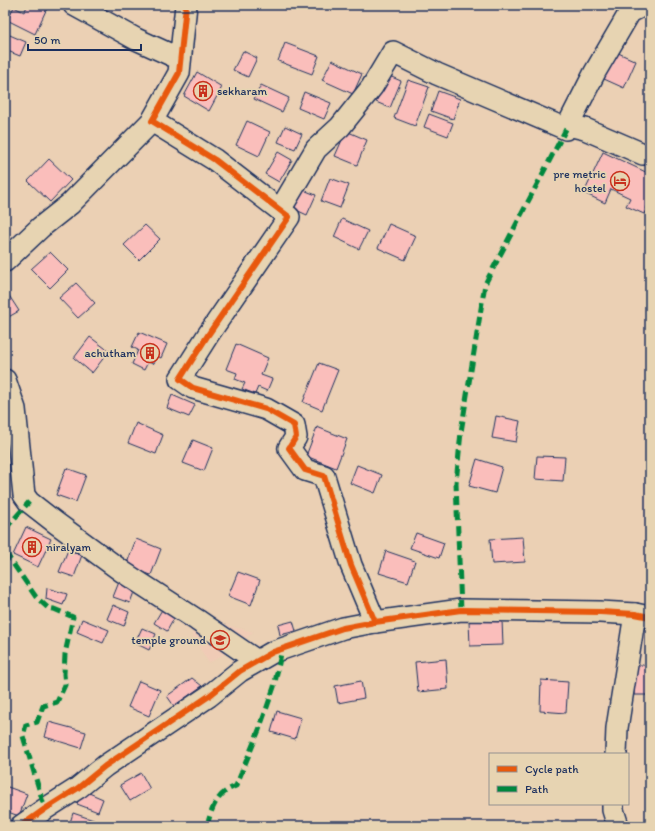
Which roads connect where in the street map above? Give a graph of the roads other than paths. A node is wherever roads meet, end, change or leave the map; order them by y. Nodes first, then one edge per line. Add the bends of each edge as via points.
1 (74, 5) edge
2 (186, 5) edge
3 (643, 5) edge
4 (180, 58) junction
5 (152, 121) junction
6 (568, 125) junction
7 (643, 154) dead end
8 (280, 210) junction
9 (5, 261) edge
10 (5, 380) edge
11 (642, 616) edge
12 (375, 622) junction
13 (257, 661) junction
14 (616, 753) edge
15 (613, 805) edge
16 (21, 826) edge
17 (618, 826) edge

1 - 4 street via 136,39
2 - 4 street
3 - 6 street via 630,12
4 - 5 street via 179,72
5 - 8 street via 215,160
5 - 9 street via 70,204
6 - 7 street via 585,129
6 - 8 street via 566,129 392,52 372,87 340,128 316,149
8 - 12 street via 289,217 180,379 193,388 266,409 294,425 296,437 290,448 305,470 324,476 351,565
10 - 13 street via 15,409 24,496 123,572
11 - 12 street via 600,612 461,610
11 - 14 street via 617,728
12 - 13 street via 343,628 273,652
13 - 16 street
15 - 17 street

